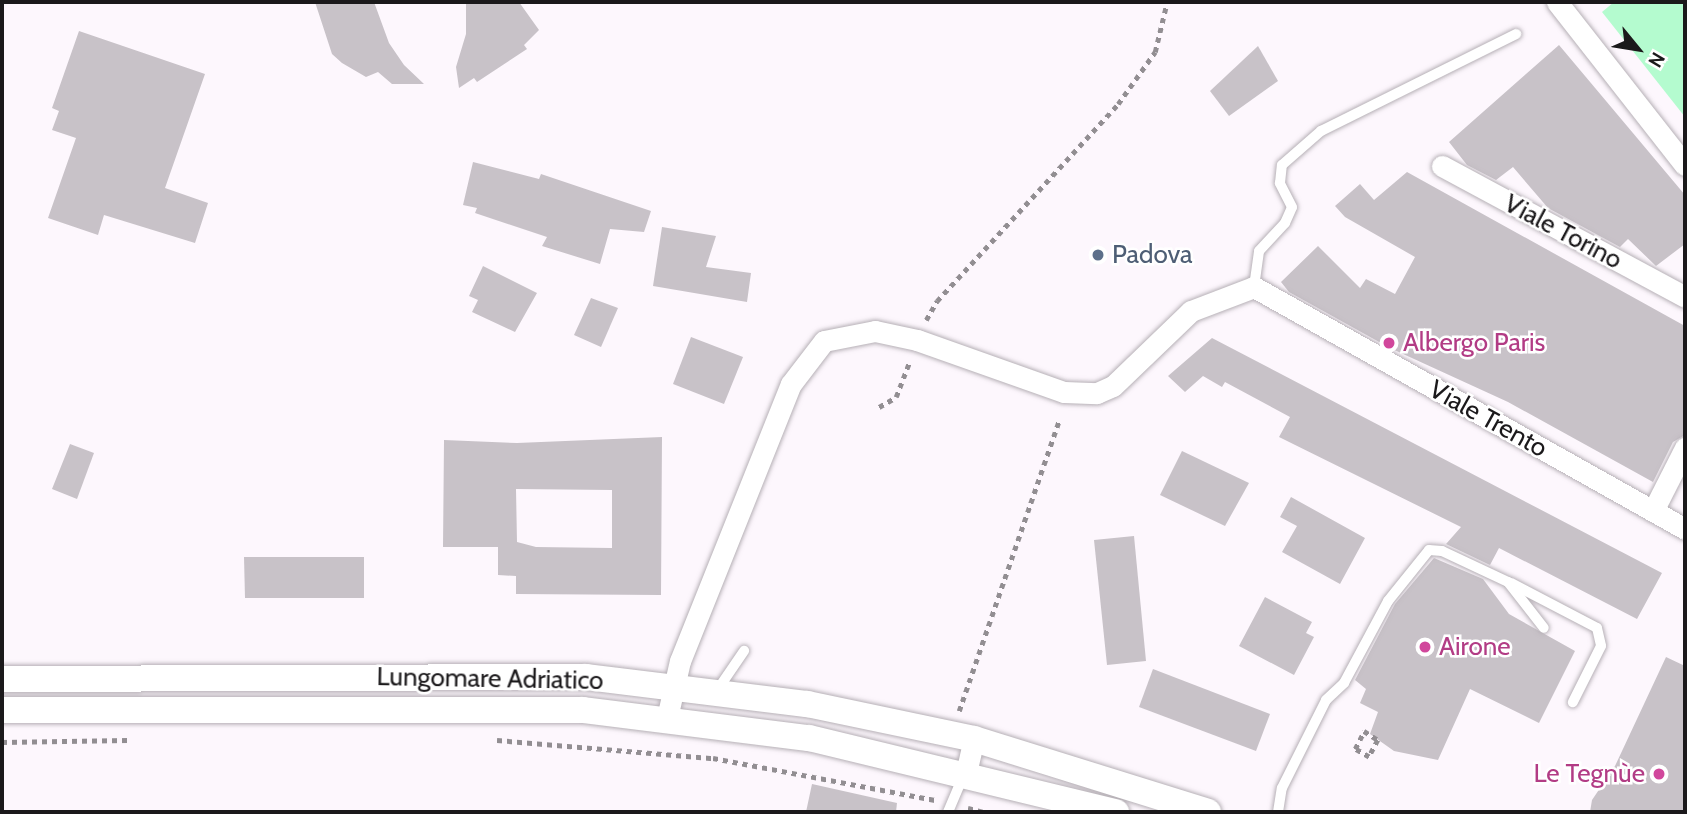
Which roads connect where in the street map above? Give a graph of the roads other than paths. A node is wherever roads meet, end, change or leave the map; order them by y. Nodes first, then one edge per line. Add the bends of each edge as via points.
1 (1557, 2) edge
2 (1516, 34) dead end
3 (1685, 165) edge
4 (1442, 166) dead end
5 (1254, 288) junction
6 (1685, 297) edge
7 (1685, 448) edge
8 (1653, 511) junction
9 (1685, 529) edge
10 (1508, 582) junction
11 (1544, 628) dead end
12 (744, 651) dead end
13 (2, 679) edge
14 (673, 687) junction
15 (715, 692) junction
16 (1573, 702) dead end
17 (2, 710) edge
18 (667, 718) junction
19 (974, 739) junction
20 (966, 773) junction
21 (949, 808) edge
22 (1116, 812) edge
23 (1208, 812) edge
24 (1278, 812) edge

1 - 3 street
2 - 5 lane via 1321,131 1282,165 1280,183 1292,207 1285,223 1259,251
4 - 6 street, Viale Torino
5 - 8 street, Viale Trento
5 - 14 street via 1191,312 1113,386 1097,393 1064,392 917,340 875,331 824,341 791,384
7 - 8 street
8 - 9 street, Viale Trento
10 - 11 lane
10 - 16 lane via 1597,628 1601,646
10 - 24 lane via 1442,551 1429,550 1411,568 1344,683 1326,700 1282,788
12 - 15 lane
13 - 14 street, Lungomare Adriatico via 586,677
14 - 15 street, Lungomare Adriatico
14 - 18 street
15 - 19 street, Lungomare Adriatico via 807,704
17 - 18 street, Lungomare Adriatico via 396,707 583,710
18 - 20 street, Lungomare Adriatico via 808,738
19 - 20 street
19 - 23 street, Lungomare Adriatico
20 - 21 lane
20 - 22 street, Lungomare Adriatico

